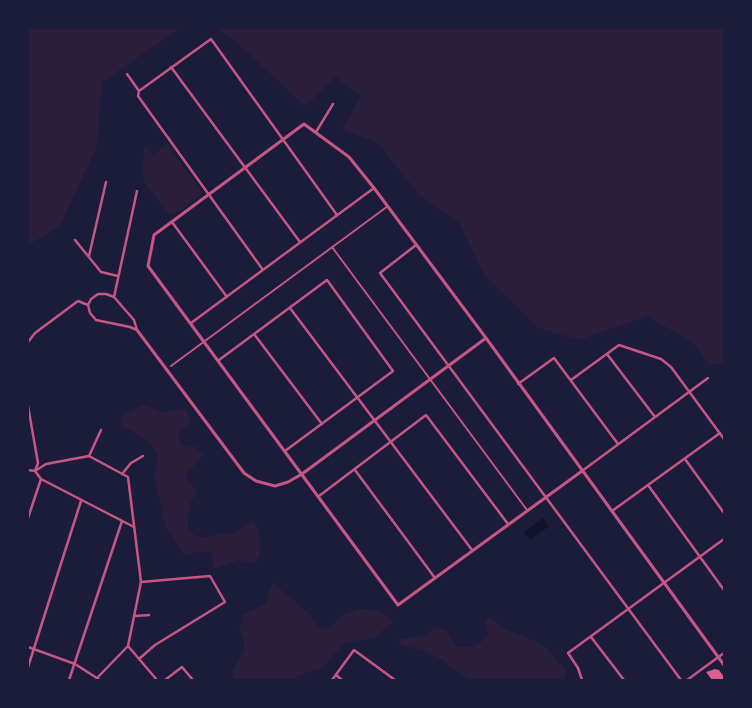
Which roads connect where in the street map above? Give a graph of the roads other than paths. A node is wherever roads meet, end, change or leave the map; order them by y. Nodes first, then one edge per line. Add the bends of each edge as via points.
1 (171, 67) junction
2 (127, 74) dead end
3 (139, 91) junction
4 (333, 104) dead end
5 (316, 132) junction
6 (282, 140) junction
7 (244, 168) junction
8 (106, 182) dead end
9 (374, 188) junction
10 (137, 192) dead end
11 (208, 194) junction
12 (388, 206) junction
13 (338, 215) junction
14 (172, 222) junction
15 (75, 240) dead end
16 (300, 242) junction
17 (416, 245) junction
18 (332, 247) junction
19 (88, 256) junction
20 (263, 270) junction
21 (118, 276) junction
22 (114, 296) junction
23 (227, 297) junction
24 (88, 305) junction
25 (290, 307) junction
26 (191, 323) junction
27 (137, 330) junction
28 (254, 334) junction
29 (486, 338) junction
30 (205, 341) junction
31 (28, 342) edge
32 (607, 354) junction
33 (219, 360) junction
34 (448, 365) junction
35 (171, 366) dead end
36 (708, 378) dead end
37 (430, 379) junction
38 (571, 380) junction
39 (518, 384) junction
40 (689, 392) junction
41 (357, 398) junction
42 (28, 406) edge
43 (655, 417) junction
44 (374, 420) junction
45 (322, 424) junction
46 (100, 430) dead end
47 (720, 433) junction
48 (724, 439) edge
49 (391, 442) junction
50 (618, 444) junction
51 (285, 452) junction
52 (89, 456) junction
53 (143, 456) dead end
54 (685, 459) junction
55 (28, 470) edge
56 (355, 470) junction
57 (35, 471) junction
58 (582, 471) junction
59 (122, 474) junction
60 (302, 474) junction
61 (41, 479) junction
62 (648, 485) junction
63 (319, 496) junction
64 (545, 498) junction
65 (81, 501) junction
66 (527, 511) junction
67 (612, 511) junction
68 (724, 513) edge
69 (28, 518) edge
70 (122, 521) junction
71 (508, 524) junction
72 (134, 528) junction
73 (724, 539) edge
74 (472, 550) junction
75 (700, 556) junction
76 (435, 578) junction
77 (141, 582) junction
78 (664, 583) junction
79 (724, 590) edge
80 (628, 609) junction
81 (149, 615) dead end
82 (134, 616) junction
83 (591, 637) junction
84 (128, 646) junction
85 (28, 647) edge
86 (33, 649) junction
87 (724, 653) edge
88 (719, 657) junction
89 (139, 659) junction
90 (74, 664) junction
91 (724, 665) edge
92 (28, 667) edge
93 (336, 675) junction
94 (99, 679) edge
95 (69, 680) edge
96 (157, 680) edge
97 (165, 680) edge
98 (193, 680) edge
99 (332, 680) edge
100 (342, 680) edge
101 (395, 680) edge
102 (582, 680) edge
103 (624, 680) edge
104 (681, 680) edge
105 (687, 680) edge

1 - 3 street
1 - 6 street via 210,39
1 - 7 street
2 - 3 street
3 - 11 street via 138,96
4 - 5 street
5 - 6 street via 304,124
5 - 9 street via 349,157
6 - 7 street
6 - 13 street
7 - 11 street
7 - 16 street
8 - 19 street
9 - 12 street
9 - 13 street
10 - 21 street
11 - 14 street
11 - 20 street
12 - 17 street
12 - 18 street
13 - 16 street
14 - 23 street
14 - 26 street via 154,235 148,266
15 - 19 street
16 - 20 street
17 - 29 street
17 - 34 street via 380,273
18 - 30 street
18 - 37 street
19 - 21 street via 101,272
20 - 23 street
21 - 22 street
22 - 24 street via 98,294
22 - 27 street via 134,320
23 - 26 street
24 - 27 street via 96,320
24 - 31 street via 78,301 35,333
25 - 28 street
25 - 41 street
25 - 41 street via 327,280 393,371
26 - 30 street
27 - 60 street via 244,473 256,481 276,486
28 - 33 street
28 - 45 street
29 - 34 street
29 - 39 street
30 - 33 street
30 - 35 street
32 - 38 street
32 - 40 street via 618,345 662,359
32 - 43 street
33 - 51 street
34 - 37 street
34 - 64 street
36 - 40 street
37 - 44 street
37 - 66 street
38 - 39 street via 554,358
38 - 50 street
39 - 58 street
40 - 43 street
40 - 47 street
41 - 44 street
41 - 45 street
42 - 57 street via 38,463
43 - 50 street
44 - 49 street
44 - 60 street
45 - 51 street
46 - 52 street
47 - 48 street
47 - 54 street
49 - 56 street
49 - 71 street via 426,415
49 - 74 street
50 - 58 street
51 - 60 street
52 - 57 street via 46,464
52 - 59 street
53 - 59 street
54 - 62 street
54 - 68 street
55 - 57 street
56 - 63 street
56 - 76 street
57 - 61 street
58 - 64 street
58 - 67 street
59 - 72 street via 128,477
60 - 63 street
61 - 65 street
61 - 69 street
62 - 67 street
62 - 75 street
63 - 76 street via 398,605
64 - 66 street
64 - 80 street
65 - 70 street
65 - 86 street
66 - 71 street
67 - 78 street
70 - 72 street
70 - 90 street
71 - 74 street
72 - 77 street
73 - 75 street
74 - 76 street
75 - 78 street
75 - 79 street
77 - 82 street
77 - 89 street via 210,576 225,602 155,645
78 - 80 street
78 - 88 street
80 - 83 street
80 - 104 street
81 - 82 street
82 - 84 street
83 - 102 street via 568,653
83 - 103 street
84 - 89 street
84 - 94 street
85 - 86 street
86 - 90 street
86 - 92 street
87 - 88 street
88 - 91 street
88 - 105 street
89 - 96 street
90 - 94 street
90 - 95 street
93 - 99 street
93 - 100 street
93 - 101 street via 354,650
97 - 98 street via 182,667

